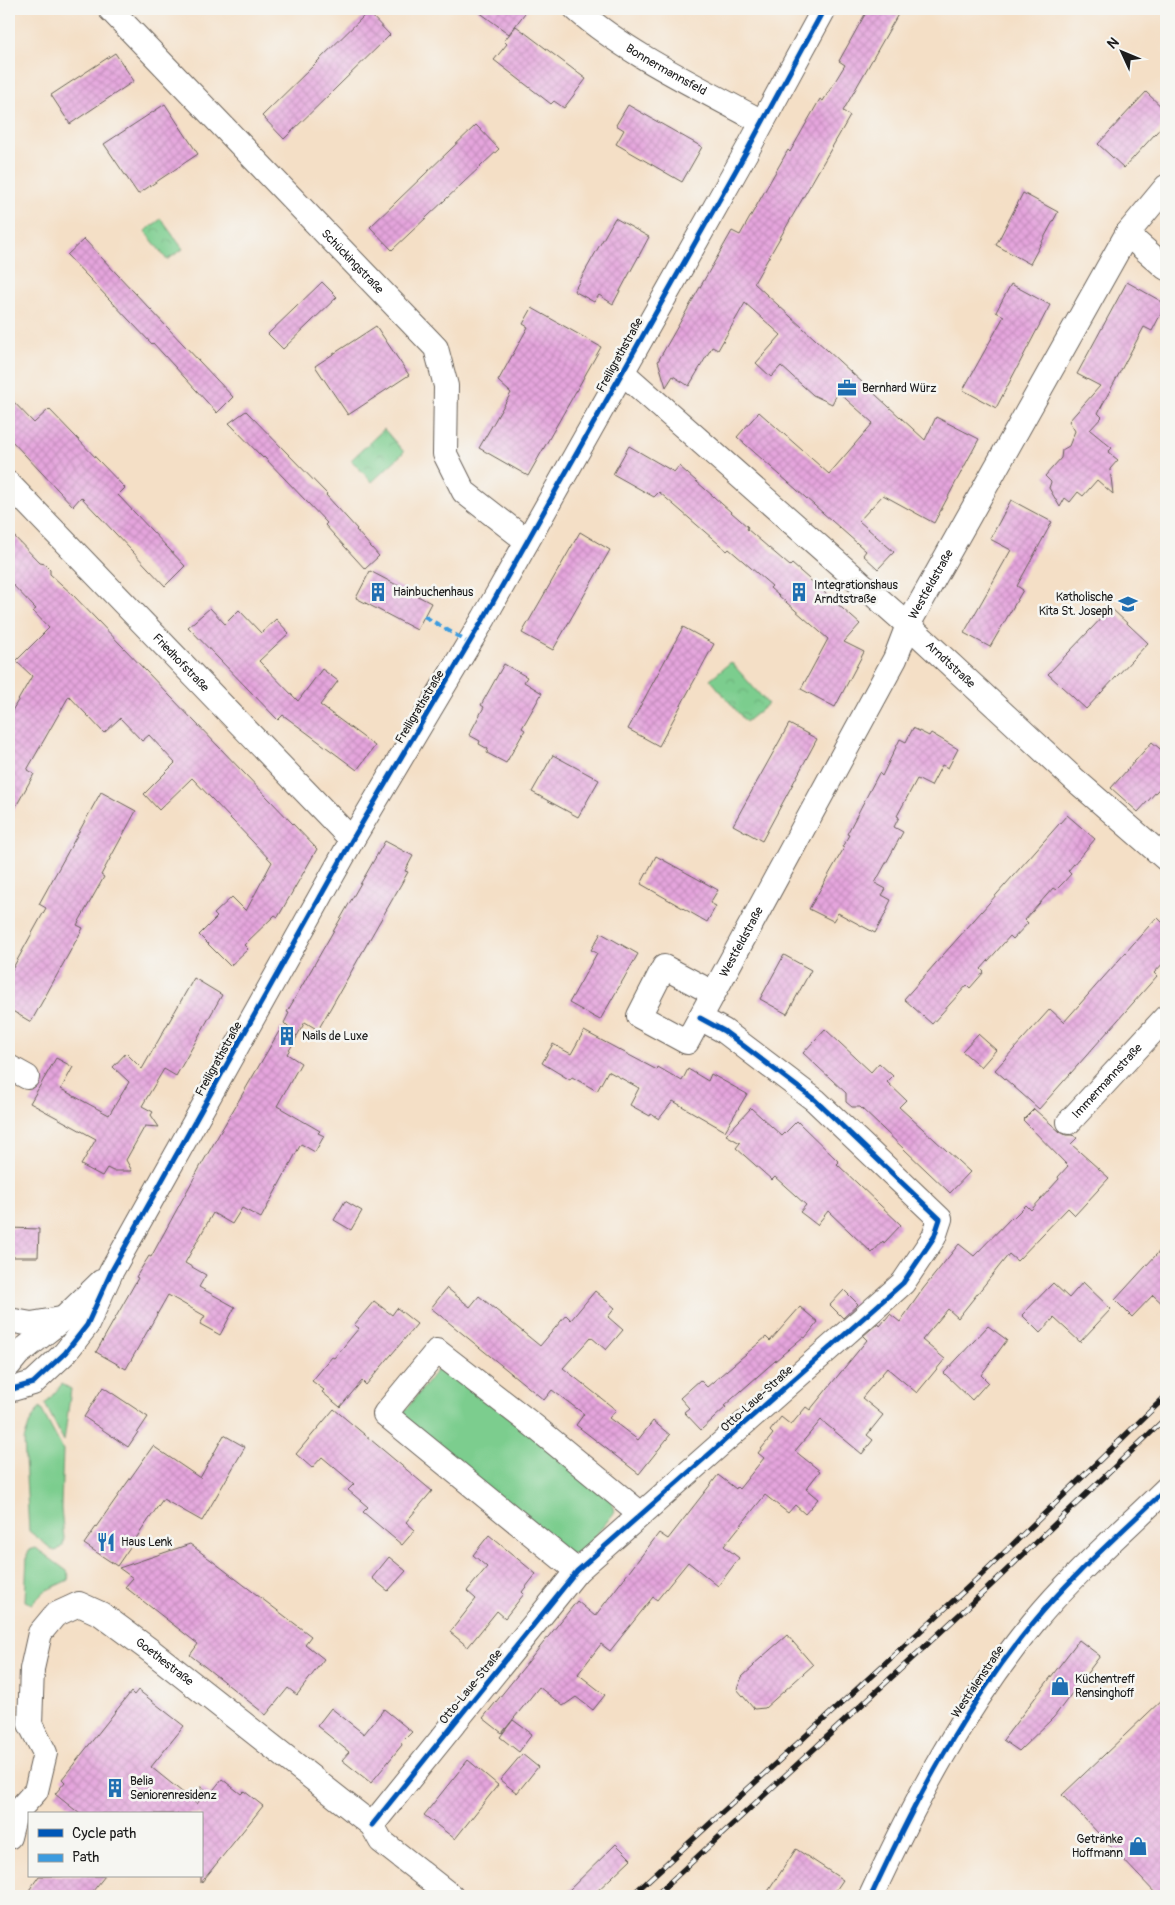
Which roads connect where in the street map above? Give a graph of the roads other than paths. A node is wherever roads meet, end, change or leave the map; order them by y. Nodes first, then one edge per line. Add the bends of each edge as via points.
1 (110, 9) edge
2 (576, 9) edge
3 (824, 9) edge
4 (762, 122) junction
5 (1166, 187) edge
6 (1127, 234) junction
7 (1166, 268) edge
8 (622, 372) junction
9 (9, 484) edge
10 (527, 541) junction
11 (908, 626) junction
12 (352, 840) junction
13 (1166, 859) edge
14 (713, 993) junction
15 (1166, 1017) edge
16 (700, 1018) junction
17 (1069, 1122) dead end
18 (111, 1272) junction
19 (63, 1319) junction
20 (9, 1320) edge
21 (9, 1365) edge
22 (9, 1390) edge
23 (1166, 1489) edge
24 (641, 1514) junction
25 (577, 1571) junction
26 (372, 1825) junction
27 (9, 1837) edge
28 (451, 1896) edge
29 (871, 1896) edge

1 - 10 street, Schückingstraße via 436,348 446,386 445,454 464,492
2 - 4 street, Bonnermannsfeld via 599,28 657,64
3 - 4 street, Freiligrathstraße
4 - 8 street, Freiligrathstraße
5 - 6 street, Westfeldstraße
6 - 7 street
6 - 11 street, Westfeldstraße
8 - 10 street, Freiligrathstraße
8 - 11 street, Arndtstraße
9 - 12 street, Friedhofstraße
10 - 12 street, Freiligrathstraße
11 - 13 street, Arndtstraße
11 - 14 street, Westfeldstraße via 895,659
12 - 18 street, Freiligrathstraße
14 - 16 street
14 - 16 street via 664,967 639,1016 687,1042
15 - 17 street, Immermannstraße
16 - 24 street, Otto-Laue-Straße via 724,1031 815,1100 940,1219 934,1237 903,1282
18 - 19 street, Freiligrathstraße
18 - 22 street, Freiligrathstraße via 87,1325 65,1353 33,1383
19 - 20 street via 31,1324
19 - 21 street, Freiligrathstraße via 18,1354
23 - 29 street, Westfalenstraße via 1077,1574 1033,1622 1001,1664 937,1763
24 - 25 street, Otto-Laue-Straße
24 - 25 street via 437,1351 385,1414
25 - 26 street, Otto-Laue-Straße
26 - 27 street, Goethestraße via 151,1651 101,1614 80,1604 55,1615 40,1633 32,1669 30,1724 45,1753 36,1791 15,1814
26 - 28 street, Goethestraße via 381,1841

